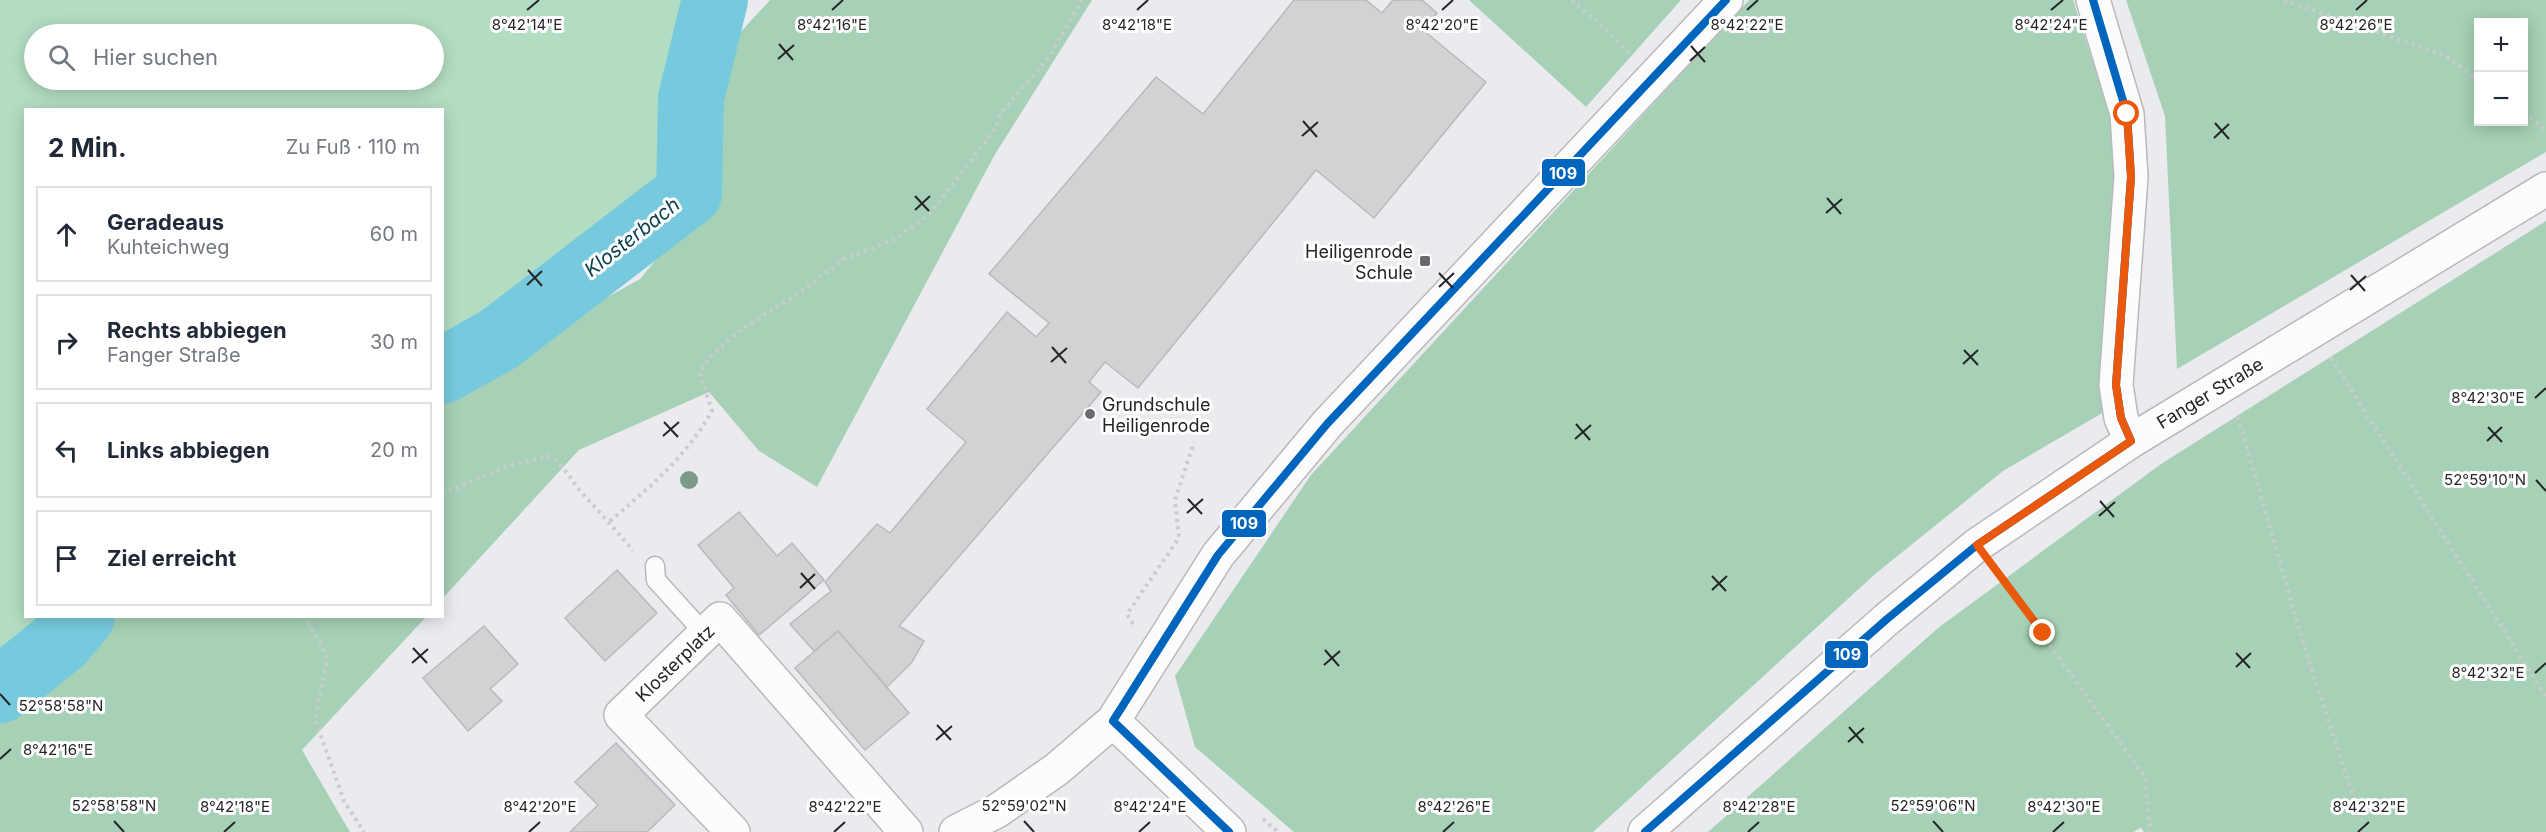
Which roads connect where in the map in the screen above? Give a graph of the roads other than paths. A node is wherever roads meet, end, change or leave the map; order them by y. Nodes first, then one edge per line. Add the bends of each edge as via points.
1 (1726, 0) edge
2 (2093, 0) edge
3 (2546, 189) edge
4 (2131, 441) junction
5 (655, 566) dead end
6 (705, 634) junction
7 (1113, 721) junction
8 (733, 832) edge
9 (906, 832) edge
10 (956, 832) edge
11 (1229, 832) edge
12 (1645, 832) edge

1 - 7 street via 1327,424 1218,555
2 - 4 street via 2127,114 2131,177 2116,385 2121,418
3 - 4 street, Fanger Straße
4 - 12 street, Fanger Straße via 1977,545
5 - 6 lane via 656,580
6 - 8 street, Klosterplatz via 621,715
6 - 9 street, Klosterplatz via 720,619
7 - 10 street via 1057,769 997,811
7 - 11 street

